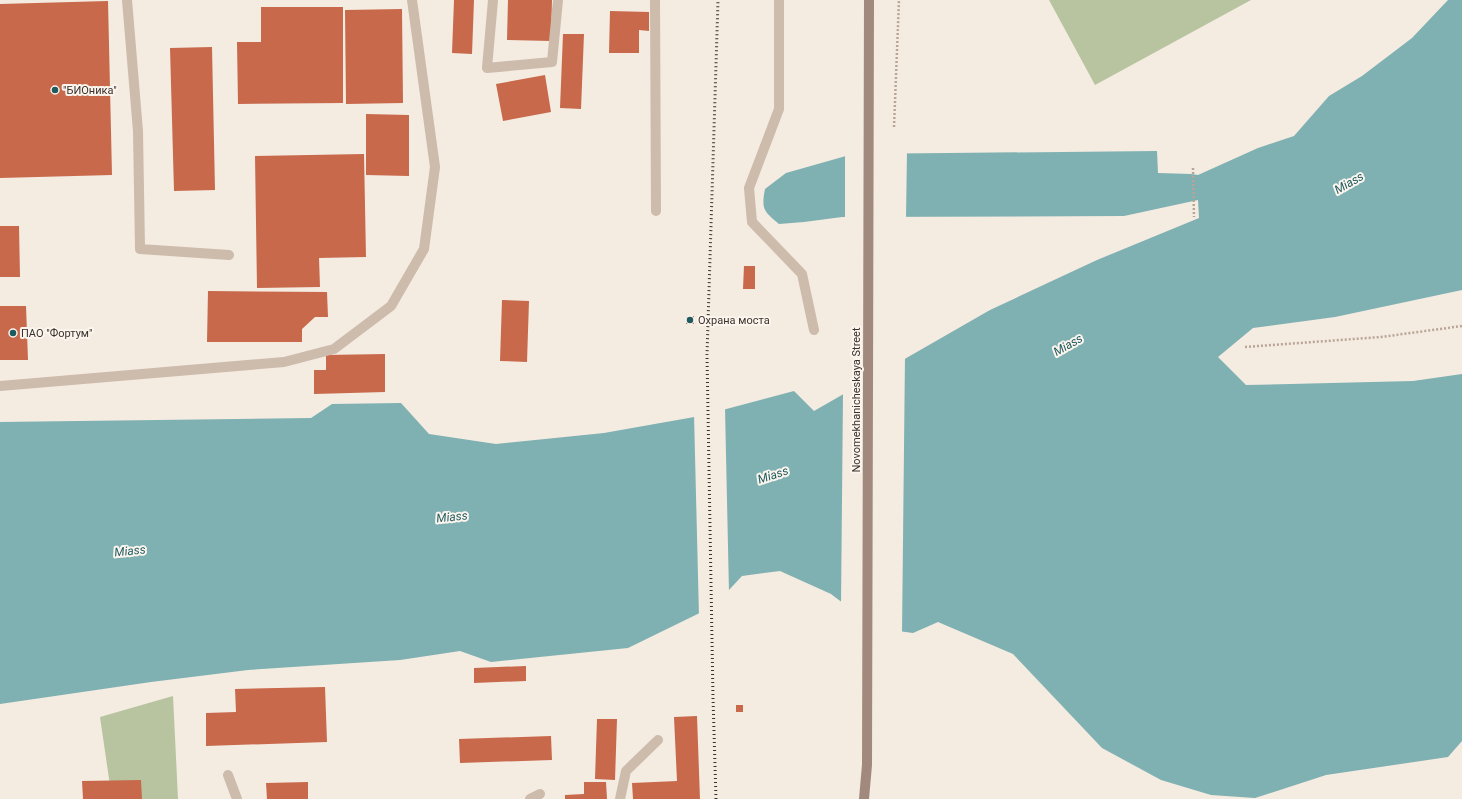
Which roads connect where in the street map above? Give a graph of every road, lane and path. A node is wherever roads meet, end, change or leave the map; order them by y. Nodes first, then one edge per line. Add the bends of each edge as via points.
1 (127, 0) edge
2 (412, 0) edge
3 (493, 0) edge
4 (558, 0) edge
5 (655, 0) edge
6 (779, 0) edge
7 (870, 0) edge
8 (899, 0) edge
9 (894, 127) dead end
10 (1193, 168) dead end
11 (656, 211) dead end
12 (1194, 217) dead end
13 (229, 255) dead end
14 (1462, 326) edge
15 (814, 330) dead end
16 (1245, 347) dead end
17 (0, 386) edge
18 (658, 740) dead end
19 (228, 776) dead end
20 (540, 794) dead end
21 (237, 799) edge
22 (530, 799) edge
23 (620, 799) edge
24 (864, 799) edge

1 - 13 lane via 138,131 140,250
2 - 17 lane via 435,167 424,249 391,306 334,348 284,362
3 - 4 lane via 487,68 552,62
5 - 11 lane
6 - 15 lane via 779,109 750,188 752,222 802,274
7 - 24 main road, Novomekhanicheskaya Street via 867,765
8 - 9 path
10 - 12 path
14 - 16 path via 1381,337
18 - 23 lane via 626,771
19 - 21 lane
20 - 22 lane

